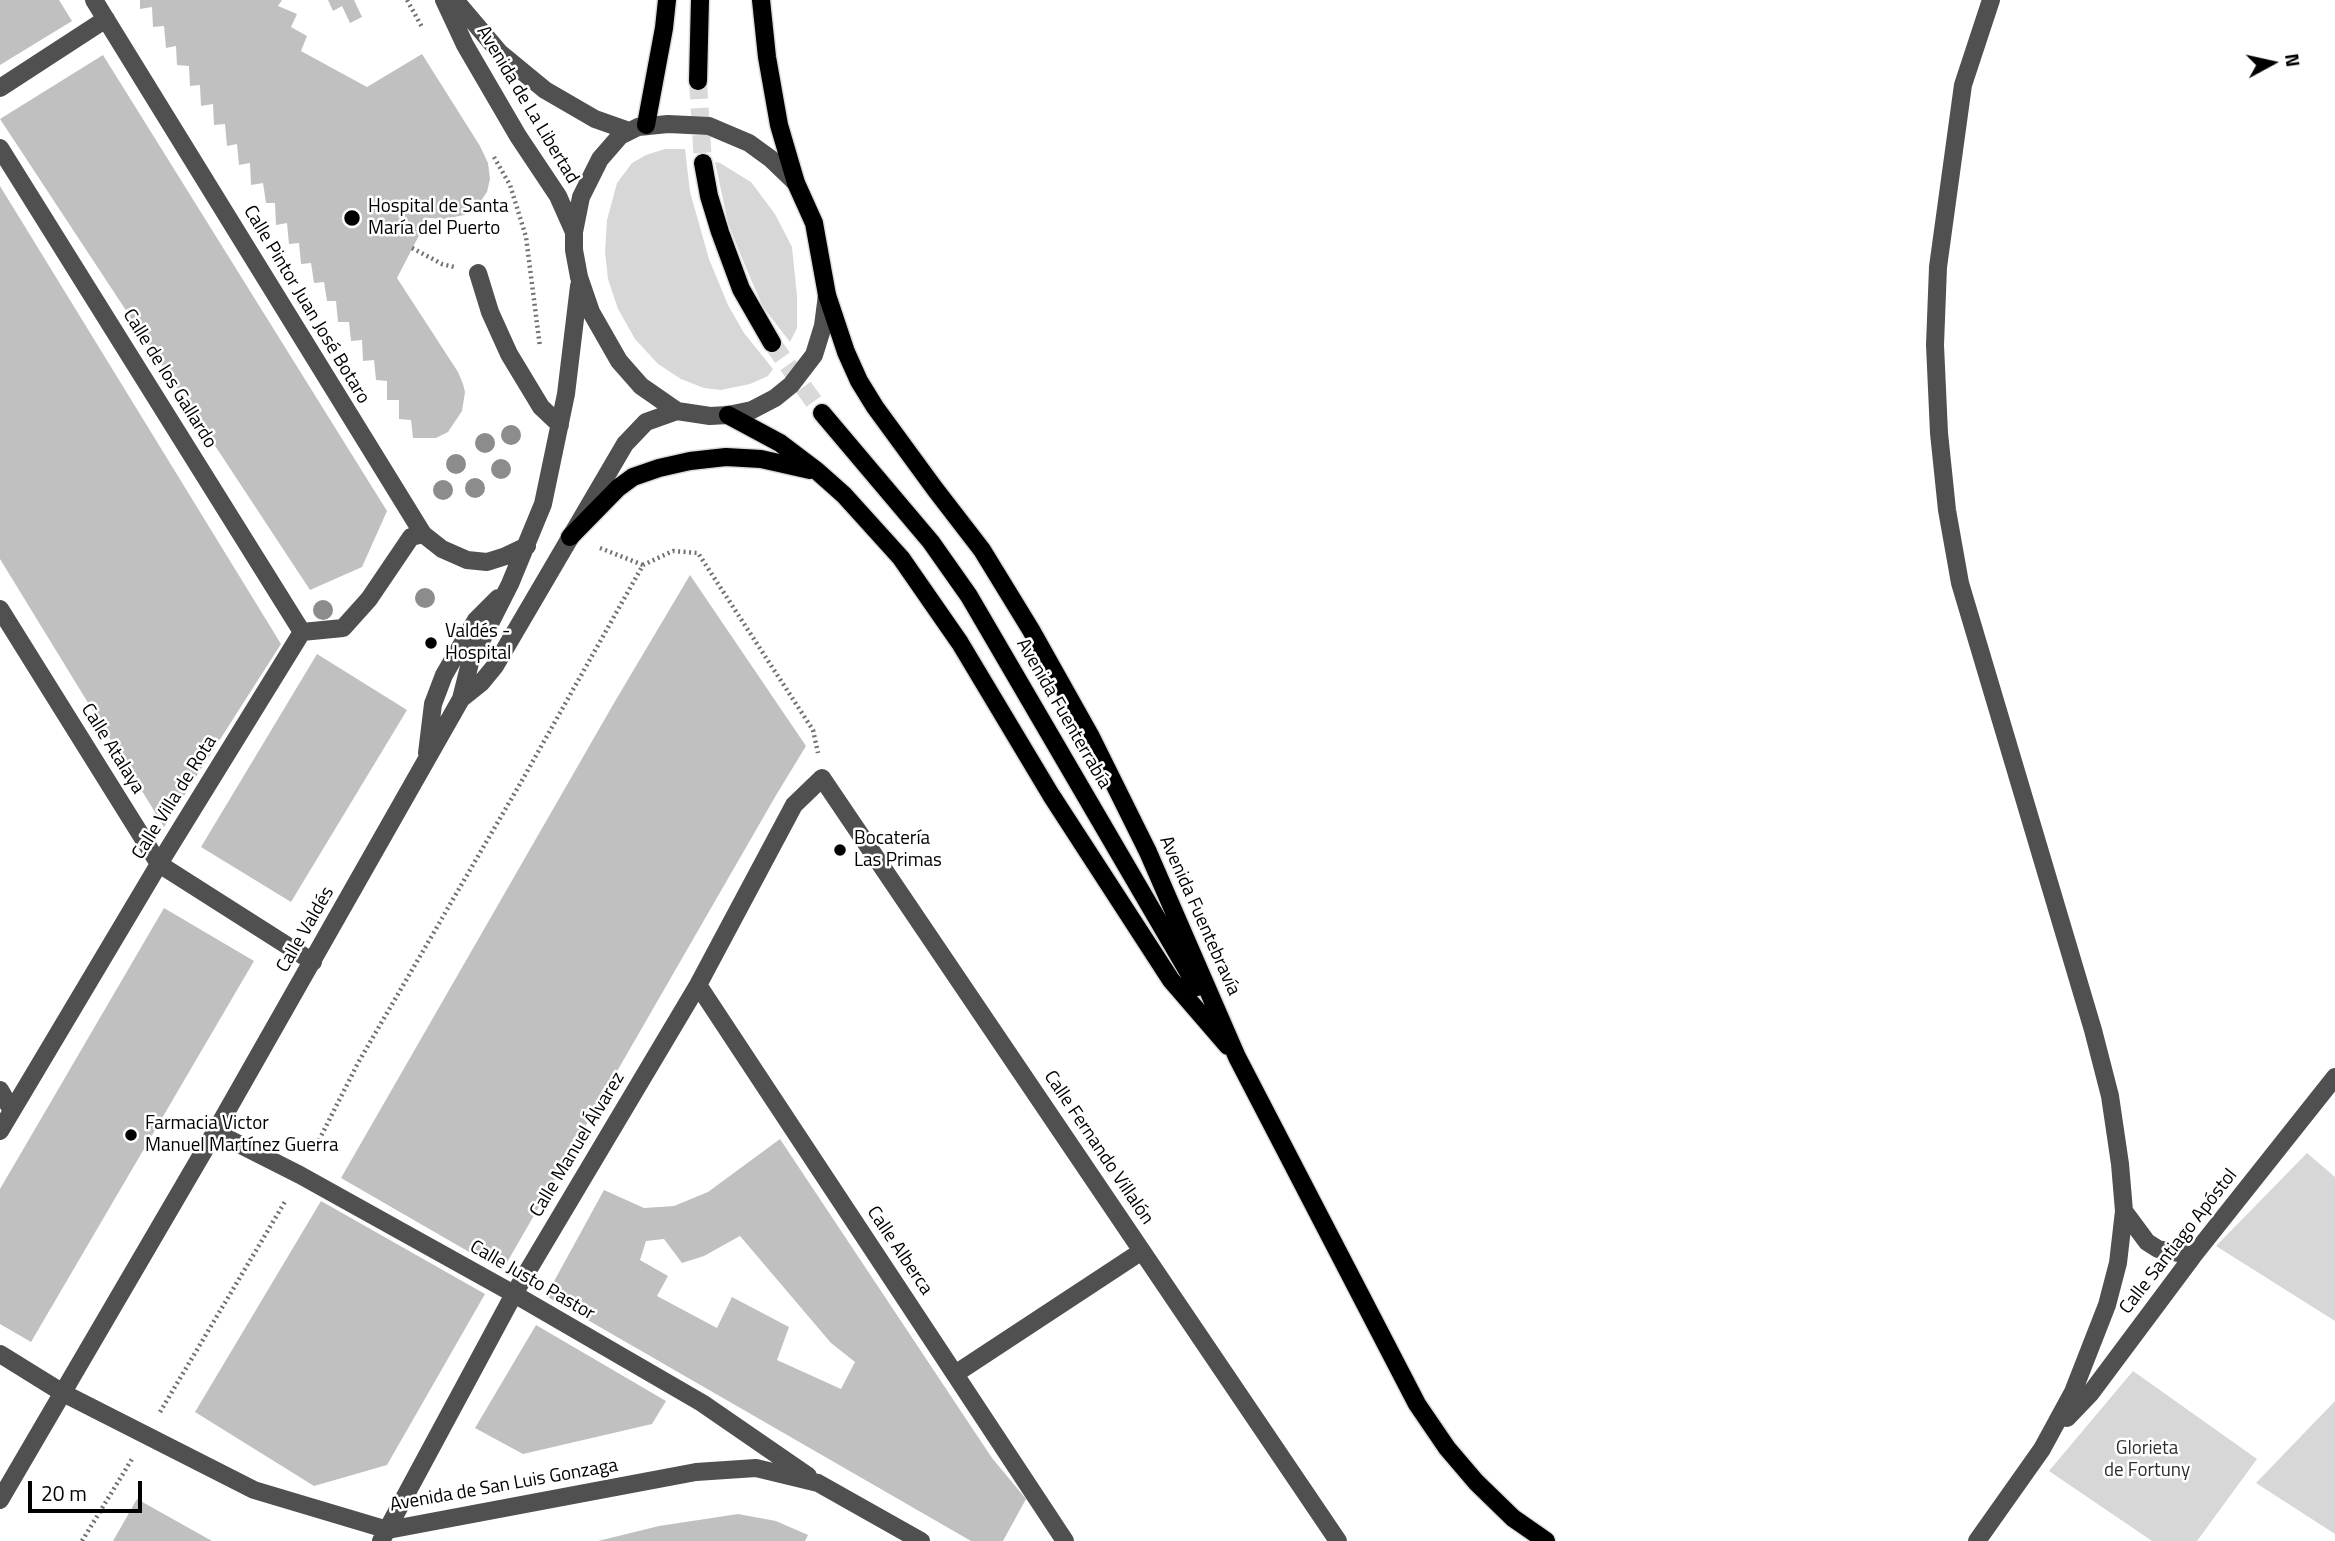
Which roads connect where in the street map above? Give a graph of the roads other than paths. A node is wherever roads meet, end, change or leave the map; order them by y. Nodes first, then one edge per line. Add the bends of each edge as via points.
1 (93, 0) edge
2 (444, 0) edge
3 (455, 0) edge
4 (667, 0) edge
5 (700, 0) edge
6 (761, 0) edge
7 (1991, 0) edge
8 (106, 19) junction
9 (698, 81) tunnel mouth
10 (0, 88) edge
11 (637, 128) junction
12 (0, 148) edge
13 (704, 163) tunnel mouth
14 (796, 183) junction
15 (574, 232) junction
16 (478, 273) dead end
17 (579, 277) junction
18 (827, 295) junction
19 (772, 343) tunnel mouth
20 (677, 411) junction
21 (822, 414) tunnel mouth
22 (728, 415) junction
23 (560, 425) junction
24 (817, 471) junction
25 (424, 534) junction
26 (570, 537) junction
27 (527, 546) junction
28 (507, 590) junction
29 (0, 609) edge
30 (302, 632) junction
31 (461, 699) junction
32 (426, 760) junction
33 (822, 778) joint
34 (159, 864) junction
35 (313, 962) junction
36 (698, 985) junction
37 (1237, 1057) junction
38 (2335, 1077) edge
39 (0, 1090) edge
40 (11, 1109) junction
41 (0, 1131) edge
42 (215, 1132) junction
43 (2124, 1211) junction
44 (1142, 1251) junction
45 (2193, 1256) junction
46 (513, 1294) junction
47 (0, 1354) edge
48 (956, 1374) junction
49 (63, 1393) junction
50 (2054, 1429) junction
51 (818, 1483) junction
52 (0, 1500) edge
53 (385, 1535) edge
54 (1977, 1538) edge
55 (922, 1541) edge
56 (1065, 1541) edge
57 (1338, 1541) edge
58 (1546, 1541) edge

1 - 8 street, Calle Pintor Juan José Botaro
2 - 15 street, Avenida de La Libertad via 465,45 558,196
3 - 11 street, Avenida de La Libertad via 500,52 545,90 595,119
4 - 11 main road via 662,41
5 - 9 main road
6 - 14 main road, Avenida Fuentebravía via 779,125
7 - 43 street via 1963,85 1938,267 1936,358 1947,510 1960,583 2110,1096
8 - 10 street
8 - 25 street, Calle Pintor Juan José Botaro
11 - 14 street via 709,126 749,144
11 - 15 street via 620,136 600,159 581,197
12 - 30 street, Calle de los Gallardo
13 - 19 main road via 709,195 733,268
14 - 18 main road, Avenida Fuentebravía via 814,223
15 - 17 street
16 - 23 street via 509,354 541,407
17 - 20 street via 591,312 619,361 641,386
17 - 23 street
18 - 22 street via 823,326 804,370 775,398
18 - 37 main road, Avenida Fuentebravía via 859,381 982,550 1091,737 1148,852
20 - 22 street
20 - 26 street, Calle Valdés via 646,422 625,444
21 - 37 main road, Avenida Fuenterrabía via 931,542 969,596
22 - 24 main road via 780,443
23 - 27 street via 543,504
24 - 26 main road via 726,457 659,468 618,488
24 - 37 main road via 901,558 960,643 1171,980
25 - 27 street, Calle Pintor Juan José Botaro via 442,549 467,560 488,562
25 - 30 street via 411,537 343,628
26 - 31 street, Calle Valdés via 495,666
27 - 28 street
28 - 31 street via 470,663
28 - 32 street via 476,620 444,675 433,704
29 - 34 street, Calle Atalaya
30 - 34 street, Calle Villa de Rota
31 - 32 street, Calle Valdés
32 - 35 street, Calle Valdés
33 - 36 street, Calle Manuel Álvarez via 794,805
33 - 44 street, Calle Fernando Villalón
34 - 35 street, Calle Atalaya
34 - 40 street, Calle Villa de Rota
35 - 42 street, Calle Valdés
36 - 46 street, Calle Manuel Álvarez
36 - 48 street, Calle Alberca
37 - 58 main road, Avenida Fuentebravía via 1417,1404 1476,1482 1513,1518
38 - 45 street, Calle Santiago Apóstol
39 - 40 street
40 - 41 street, Calle Villa de Rota
42 - 46 street, Calle Justo Pastor
42 - 49 street, Calle Valdés
43 - 45 street via 2158,1250
43 - 50 street via 2107,1305
44 - 48 street
44 - 57 street, Calle Fernando Villalón
45 - 50 street, Calle Santiago Apóstol via 2090,1394
46 - 51 street, Calle Justo Pastor via 702,1403
46 - 53 street, Calle Manuel Álvarez
47 - 49 street, Avenida de San Luis Gonzaga
48 - 56 street, Calle Alberca
49 - 52 street, Calle Valdés
49 - 53 street, Avenida de San Luis Gonzaga via 254,1490
50 - 54 street
51 - 53 street, Avenida de San Luis Gonzaga via 756,1468 696,1472
51 - 55 street, Avenida de San Luis Gonzaga

